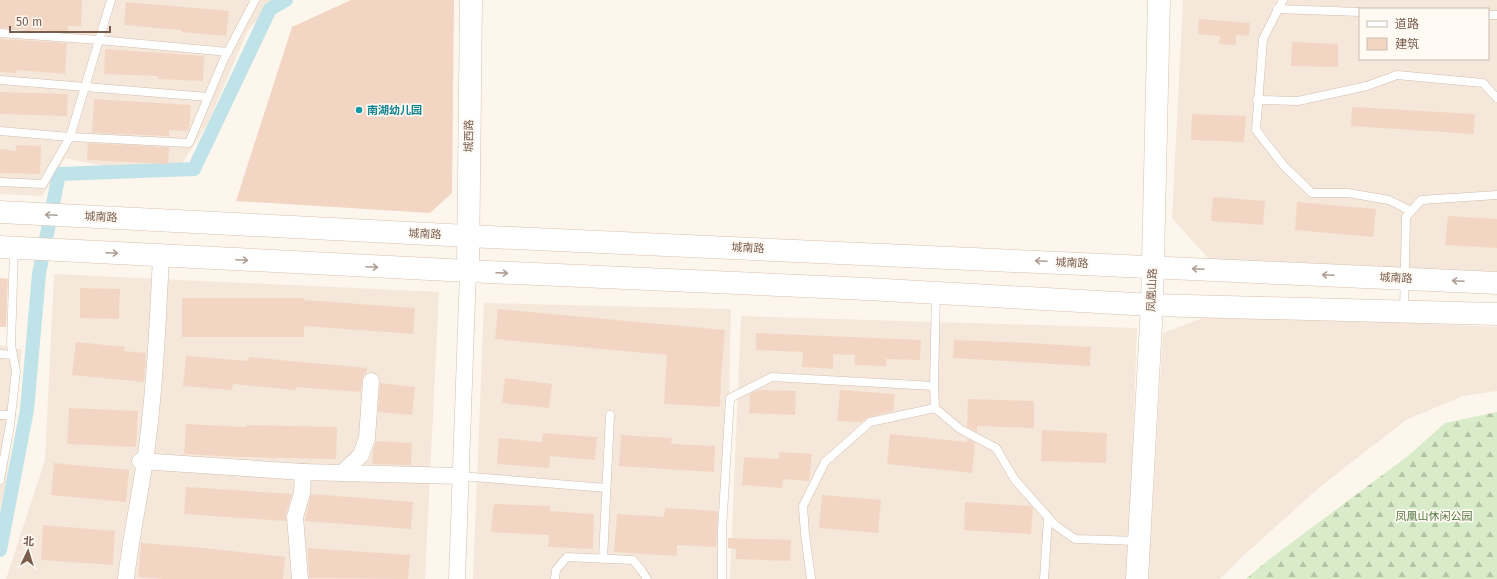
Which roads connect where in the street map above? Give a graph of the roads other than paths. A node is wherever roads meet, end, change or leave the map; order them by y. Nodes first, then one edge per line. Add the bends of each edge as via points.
1 (111, 0) edge
2 (252, 0) edge
3 (471, 0) edge
4 (1159, 0) edge
5 (1283, 0) edge
6 (1277, 9) junction
7 (1359, 12) edge
8 (0, 34) edge
9 (98, 40) junction
10 (228, 52) junction
11 (0, 80) edge
12 (85, 87) junction
13 (208, 97) junction
14 (1497, 98) edge
15 (1257, 100) junction
16 (0, 131) edge
17 (70, 137) junction
18 (0, 182) edge
19 (1497, 195) edge
20 (1411, 211) junction
21 (11, 213) edge
22 (468, 236) junction
23 (7, 248) edge
24 (161, 256) junction
25 (1153, 266) junction
26 (468, 272) junction
27 (1405, 278) junction
28 (1497, 283) edge
29 (936, 293) junction
30 (1152, 305) junction
31 (1404, 312) junction
32 (1497, 314) edge
33 (0, 354) edge
34 (13, 355) junction
35 (371, 381) dead end
36 (934, 386) junction
37 (936, 408) junction
38 (0, 415) edge
39 (11, 415) junction
40 (610, 415) dead end
41 (142, 461) junction
42 (2, 463) edge
43 (302, 472) junction
44 (342, 473) junction
45 (460, 476) junction
46 (0, 480) edge
47 (606, 488) junction
48 (1048, 518) junction
49 (1139, 541) junction
50 (603, 559) junction
51 (126, 579) edge
52 (300, 579) edge
53 (457, 579) edge
54 (555, 579) edge
55 (646, 579) edge
56 (722, 579) edge
57 (811, 579) edge
58 (1044, 579) edge
59 (1137, 579) edge

1 - 9 lane
2 - 10 lane
3 - 22 main road, 城西路
4 - 25 main road, 凤凰山路
5 - 6 lane
6 - 7 lane
6 - 15 lane via 1263,39
8 - 9 lane
9 - 10 lane
9 - 12 lane
10 - 13 lane
11 - 12 lane
12 - 13 lane
12 - 17 lane
13 - 17 lane via 189,143
14 - 15 lane via 1483,83 1397,75 1367,86 1298,101
15 - 20 lane via 1256,130 1284,166 1312,192 1348,193 1389,200
16 - 17 lane
17 - 18 lane via 43,184
19 - 20 lane via 1421,200
20 - 27 lane via 1406,217
22 -> 21 main road, 城南路
25 -> 22 main road, 城南路
22 - 26 main road, 城西路
23 -> 24 main road
23 - 34 lane
24 -> 26 main road
24 - 41 street via 156,354
27 -> 25 main road, 城南路
25 - 30 main road, 凤凰山路
26 -> 29 main road
26 - 45 street
28 -> 27 main road, 城南路
27 - 31 lane
29 - 30 main road
29 - 36 lane
30 - 31 main road
30 - 49 main road, 凤凰山路
31 - 32 main road
33 - 34 lane
34 - 39 lane via 16,371
35 - 44 street via 366,438 361,455
36 - 37 lane
36 - 56 lane via 772,376 730,398 722,530
37 - 48 lane via 960,429 996,448 1015,480
37 - 57 lane via 870,422 825,462 803,506
38 - 39 lane
39 - 42 lane
40 - 47 lane
41 - 43 street
41 - 51 street
42 - 46 lane
43 - 44 street
43 - 52 street via 302,493 296,517
44 - 45 street
45 - 47 lane
45 - 53 street
47 - 50 lane
48 - 49 lane via 1075,539
48 - 58 lane
49 - 59 main road, 凤凰山路
50 - 54 lane via 567,557 556,570
50 - 55 lane via 633,560

